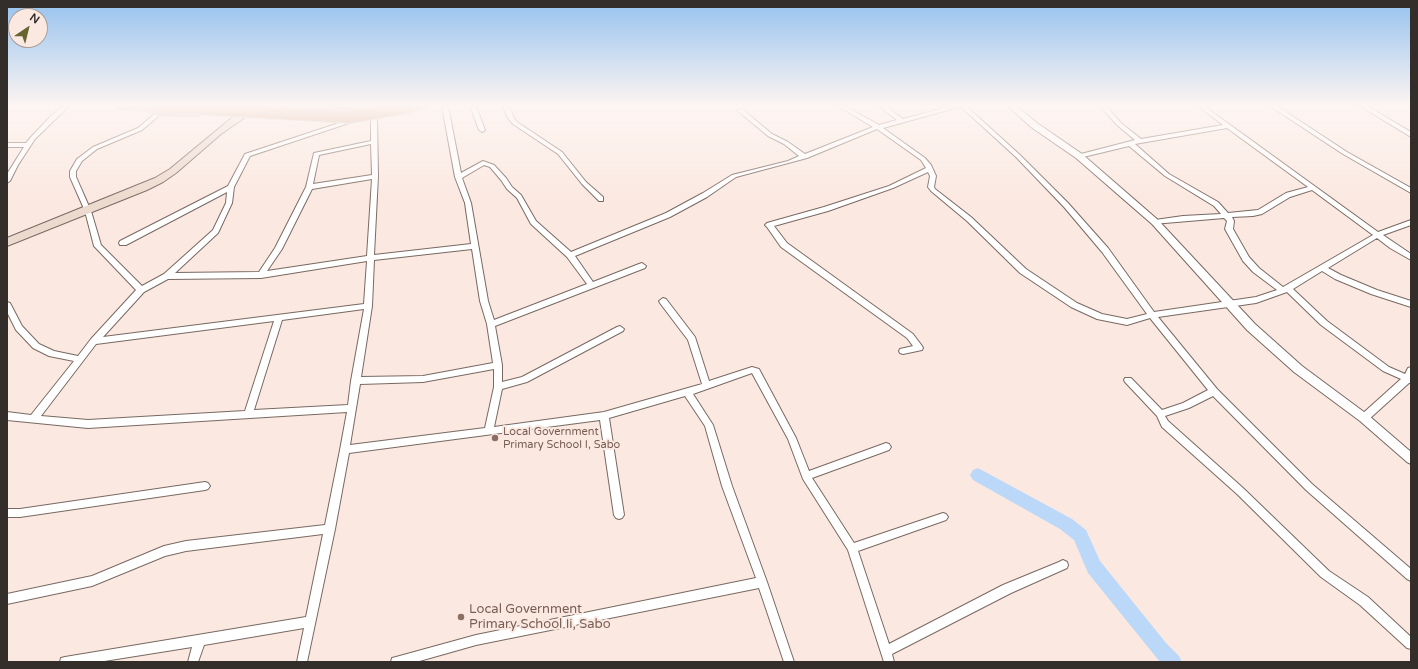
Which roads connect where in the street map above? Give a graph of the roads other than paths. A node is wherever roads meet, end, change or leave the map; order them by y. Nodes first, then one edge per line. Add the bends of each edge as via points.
1 (36, 137) edge
2 (120, 137) edge
3 (212, 137) edge
4 (301, 137) edge
5 (374, 137) edge
6 (451, 137) edge
7 (536, 137) edge
8 (774, 137) edge
9 (853, 137) edge
10 (892, 137) edge
11 (997, 137) edge
12 (1051, 137) edge
13 (1135, 137) edge
14 (1162, 137) edge
15 (1243, 137) edge
16 (1321, 137) edge
17 (1140, 141) junction
18 (374, 142) junction
19 (1131, 144) junction
20 (7, 145) edge
21 (29, 145) junction
22 (1078, 156) junction
23 (804, 157) junction
24 (929, 169) junction
25 (374, 176) junction
26 (458, 177) junction
27 (7, 181) edge
28 (309, 187) junction
29 (231, 188) junction
30 (1313, 188) junction
31 (1411, 191) edge
32 (601, 199) dead end
33 (88, 210) junction
34 (1226, 215) junction
35 (1155, 222) junction
36 (1411, 222) edge
37 (1379, 234) junction
38 (7, 242) edge
39 (123, 243) dead end
40 (475, 246) junction
41 (570, 255) junction
42 (1411, 257) edge
43 (370, 258) junction
44 (642, 266) dead end
45 (1323, 268) junction
46 (167, 276) junction
47 (261, 276) junction
48 (591, 285) junction
49 (141, 290) junction
50 (1285, 290) junction
51 (663, 301) dead end
52 (1230, 303) junction
53 (1411, 304) edge
54 (7, 305) edge
55 (368, 306) junction
56 (1152, 315) junction
57 (279, 318) junction
58 (491, 324) junction
59 (620, 329) dead end
60 (94, 341) junction
61 (903, 352) dead end
62 (79, 359) junction
63 (498, 365) junction
64 (1410, 376) edge
65 (1128, 380) dead end
66 (356, 381) junction
67 (706, 384) junction
68 (498, 387) junction
69 (1214, 391) junction
70 (687, 392) junction
71 (352, 408) junction
72 (1160, 414) junction
73 (248, 415) junction
74 (7, 416) edge
75 (604, 416) junction
76 (1364, 418) junction
77 (33, 420) junction
78 (489, 432) junction
79 (886, 447) dead end
80 (345, 450) junction
81 (1411, 459) edge
82 (806, 476) junction
83 (205, 486) dead end
84 (7, 513) edge
85 (619, 515) dead end
86 (943, 516) dead end
87 (330, 529) junction
88 (852, 548) junction
89 (1063, 565) dead end
90 (1411, 576) edge
91 (762, 582) junction
92 (7, 600) edge
93 (310, 622) junction
94 (200, 639) junction
95 (1411, 644) edge
96 (886, 651) junction
97 (64, 662) edge
98 (193, 662) edge
99 (302, 662) edge
100 (396, 662) edge
101 (789, 662) edge
102 (889, 662) edge

1 - 21 street
2 - 33 street via 103,144 79,160 73,171 73,177
3 - 33 main road via 159,180
4 - 29 street via 247,155
5 - 18 street
6 - 26 street
7 - 32 street via 560,153 584,183
8 - 23 street
9 - 23 street
10 - 24 street via 923,160
11 - 56 street via 1066,205 1105,250
12 - 22 street
13 - 17 street
14 - 17 street
15 - 30 street
16 - 31 street
17 - 19 street
18 - 25 street
18 - 28 street via 316,154
19 - 22 street
19 - 34 street via 1167,175 1216,204
20 - 21 street
21 - 27 street
22 - 35 street
23 - 41 street via 734,176 668,215
24 - 56 street via 933,176 930,187 933,190 969,219 1023,271 1074,306 1100,317 1128,322
24 - 61 street via 891,187 768,225 784,245 910,336 919,348
25 - 28 street
25 - 43 street
26 - 40 street via 468,203
26 - 41 street via 483,163 492,166 519,197 532,222
28 - 47 street
29 - 39 street
29 - 46 street via 228,203 216,231
30 - 34 street via 1288,195 1260,212
30 - 37 street
33 - 38 main road
33 - 49 street via 98,246
34 - 35 street
34 - 50 street via 1231,221 1229,229 1246,259 1267,280
35 - 52 street
36 - 37 street
37 - 42 street
37 - 45 street
40 - 43 street
40 - 58 street via 484,301
41 - 48 street
43 - 47 street
43 - 55 street
44 - 48 street
45 - 50 street
45 - 53 street via 1374,292
46 - 47 street
46 - 49 street
48 - 58 street
49 - 60 street
50 - 52 street via 1256,300
50 - 64 street via 1386,369
51 - 67 street via 692,339
52 - 56 street
52 - 76 street via 1251,327 1298,369
54 - 62 street via 19,328 36,346 52,354
55 - 57 street
55 - 66 street
56 - 69 street
57 - 60 street
57 - 73 street
58 - 63 street
59 - 68 street via 524,380
60 - 62 street
62 - 77 street
63 - 66 street via 423,379
63 - 68 street
64 - 76 street
65 - 72 street
66 - 71 street
67 - 70 street
67 - 82 street via 752,370 759,373 792,438
68 - 78 street
69 - 72 street via 1186,406
69 - 90 street via 1309,487
70 - 75 street
70 - 91 street via 710,425 727,486
71 - 73 street
71 - 80 street
72 - 95 street via 1165,424 1240,491 1325,574 1364,601
73 - 77 street via 88,424
74 - 77 street
75 - 78 street
75 - 85 street
76 - 81 street
78 - 80 street
79 - 82 street
80 - 87 street
82 - 88 street
83 - 84 street
86 - 88 street
87 - 92 street via 186,546 164,551 92,581
87 - 93 street
88 - 96 street
89 - 96 street via 1007,589
91 - 100 street via 476,640
91 - 101 street
93 - 94 street
93 - 99 street
94 - 97 street
94 - 98 street
96 - 102 street

